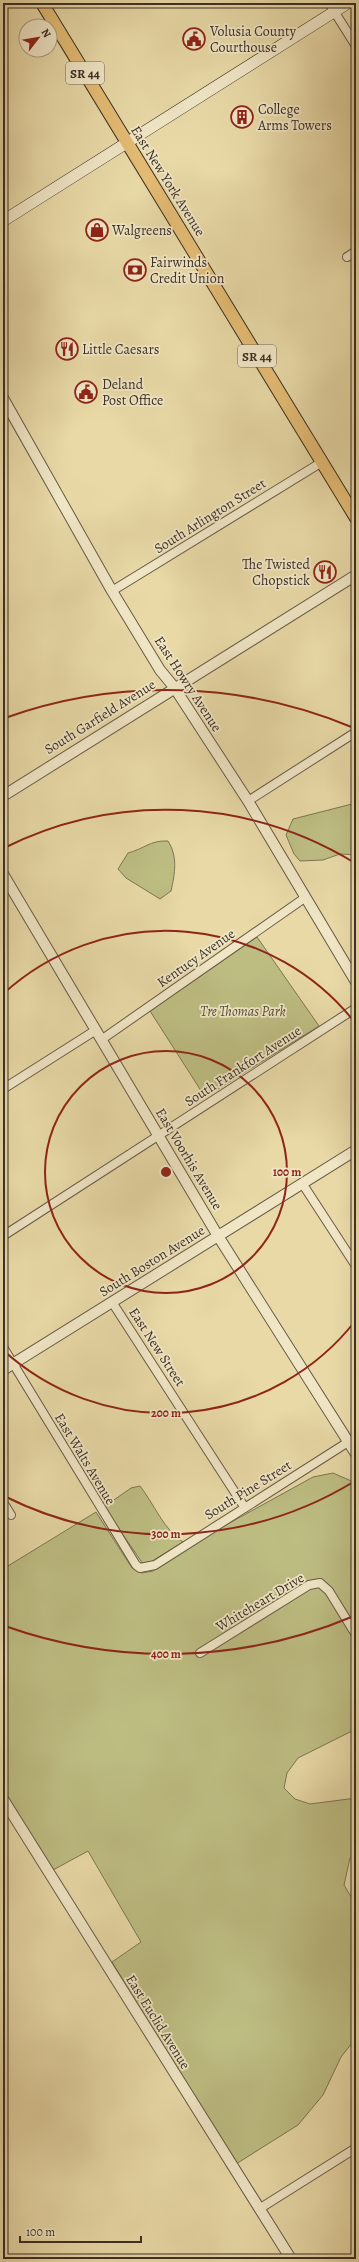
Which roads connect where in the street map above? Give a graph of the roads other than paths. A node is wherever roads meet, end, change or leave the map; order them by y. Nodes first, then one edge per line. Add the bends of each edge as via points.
1 (42, 3) edge
2 (348, 3) edge
3 (332, 7) edge
4 (356, 46) edge
5 (127, 143) junction
6 (3, 221) edge
7 (356, 251) edge
8 (347, 257) dead end
9 (3, 398) edge
10 (322, 462) junction
11 (356, 518) edge
12 (356, 574) edge
13 (112, 591) junction
14 (174, 687) junction
15 (356, 732) edge
16 (3, 796) edge
17 (248, 801) junction
18 (3, 874) edge
19 (306, 897) junction
20 (356, 982) edge
21 (356, 1008) edge
22 (96, 1030) junction
23 (102, 1040) junction
24 (3, 1088) edge
25 (158, 1135) junction
26 (356, 1150) edge
27 (302, 1183) junction
28 (3, 1236) edge
29 (218, 1236) junction
30 (356, 1266) edge
31 (112, 1302) junction
32 (3, 1348) edge
33 (13, 1364) junction
34 (3, 1370) edge
35 (352, 1440) edge
36 (356, 1454) edge
37 (3, 1502) edge
38 (245, 1508) junction
39 (11, 1515) dead end
40 (155, 1565) joint
41 (356, 1635) edge
42 (200, 1654) dead end
43 (3, 1799) edge
44 (356, 2148) edge
45 (259, 2209) junction
46 (290, 2259) edge

1 - 5 main road, East New York Avenue / SR 44
2 - 3 main road
3 - 4 street
3 - 5 main road
5 - 6 main road
5 - 10 main road, East New York Avenue / SR 44
7 - 8 street
9 - 13 street, East Howry Avenue
10 - 11 main road, East New York Avenue / SR 44
10 - 13 street, South Arlington Street
12 - 14 street, South Garfield Avenue
13 - 14 street, East Howry Avenue via 160,670
14 - 16 street, South Garfield Avenue
14 - 17 street, East Howry Avenue
15 - 17 street
17 - 19 street, East Howry Avenue
18 - 22 street, East Voorhis Avenue
19 - 20 street, East Howry Avenue
19 - 23 street, Kentucy Avenue
21 - 25 street, South Frankfort Avenue
22 - 23 street, East Voorhis Avenue
22 - 24 street
23 - 25 street, East Voorhis Avenue
25 - 28 street, South Frankfort Avenue
25 - 29 street, East Voorhis Avenue
26 - 27 street, South Boston Avenue
27 - 29 street, South Boston Avenue
27 - 30 street
29 - 31 street, South Boston Avenue
29 - 35 street, East Voorhis Avenue
31 - 33 street, South Boston Avenue
31 - 38 street, East New Street
32 - 33 street, East Walts Avenue
33 - 34 street, South Boston Avenue
33 - 40 street, East Walts Avenue via 136,1565 144,1569
35 - 36 street, East Voorhis Avenue
35 - 38 street, South Pine Street
37 - 39 street
38 - 40 street, South Pine Street
41 - 42 street, Whiteheart Drive via 329,1591 320,1583 309,1585
43 - 45 street, East Euclid Avenue
44 - 45 street
45 - 46 street, East Euclid Avenue

